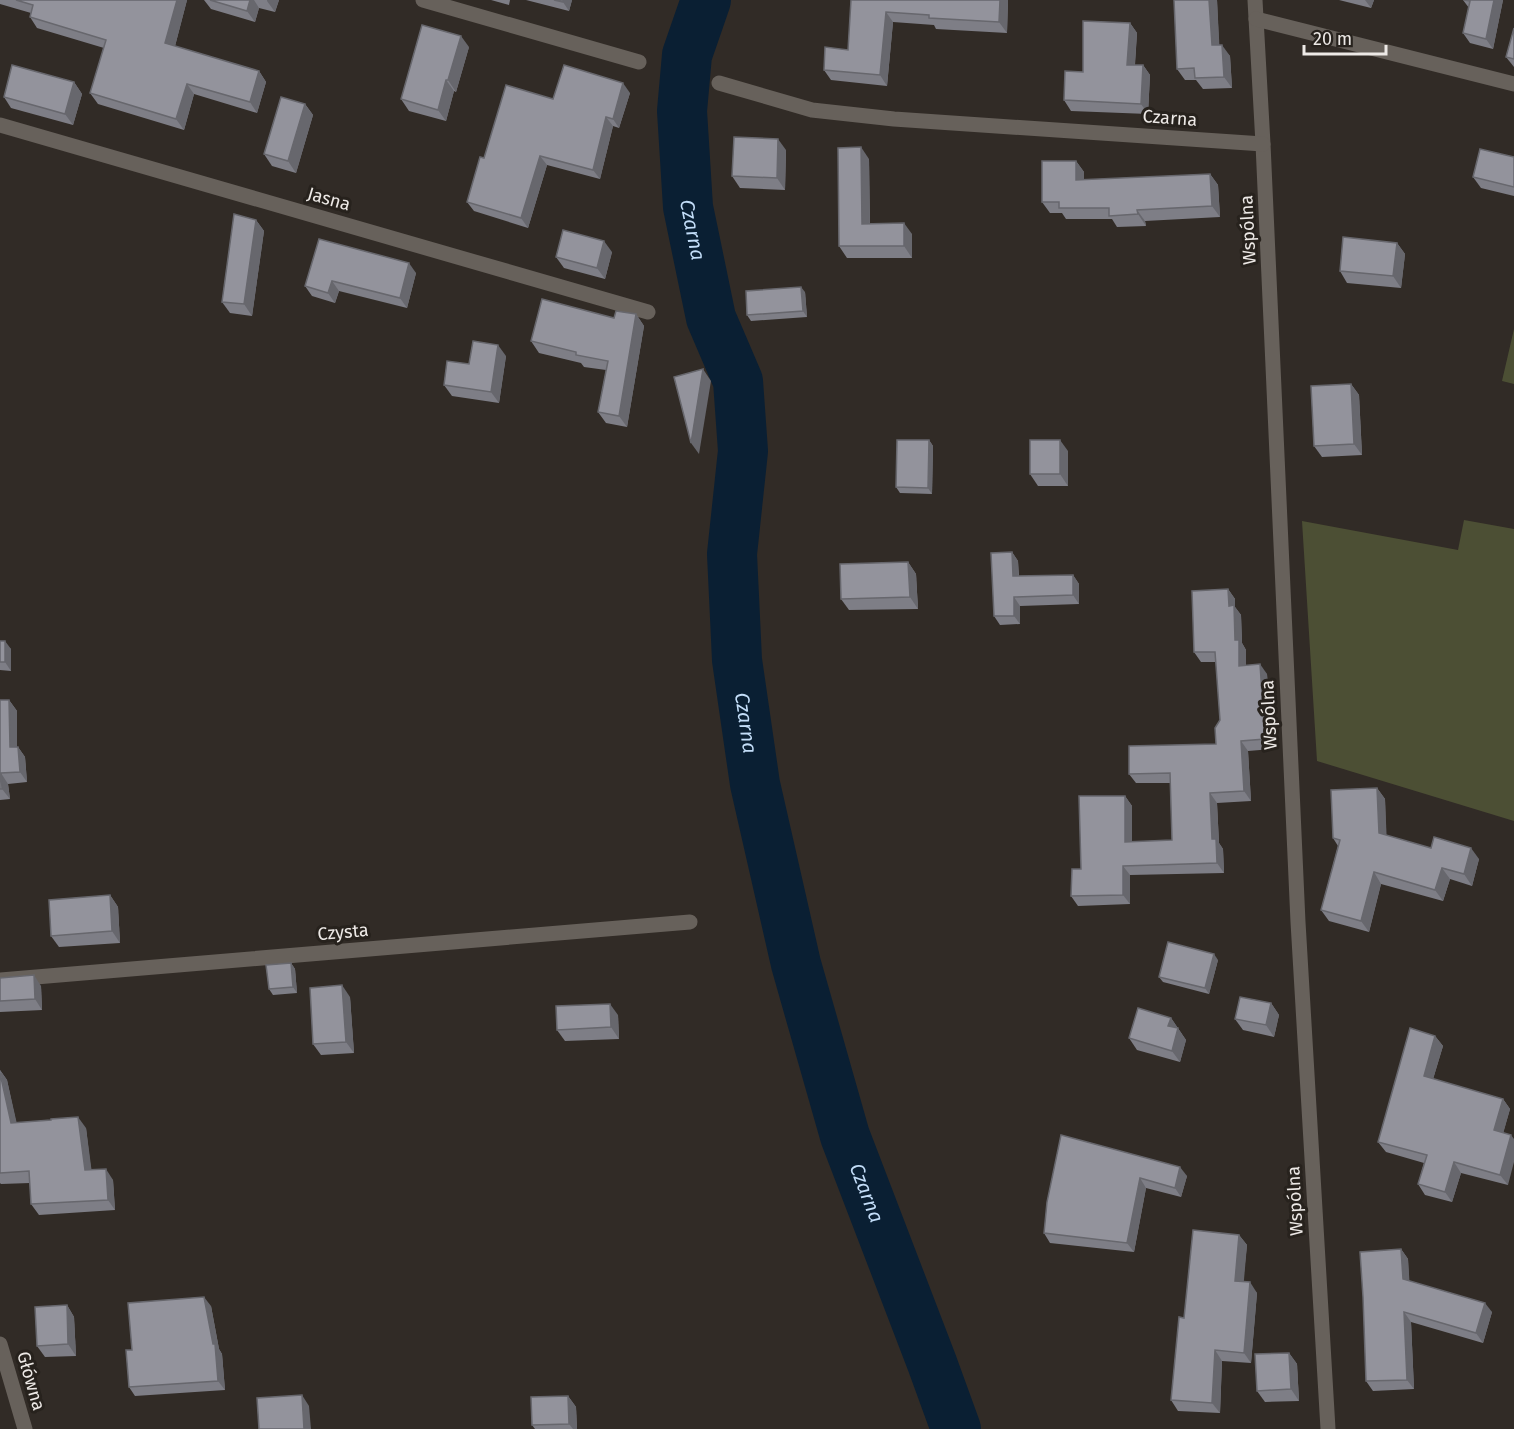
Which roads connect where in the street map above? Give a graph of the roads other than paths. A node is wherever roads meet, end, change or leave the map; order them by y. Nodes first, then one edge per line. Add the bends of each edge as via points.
1 (423, 0) edge
2 (1255, 0) edge
3 (1256, 18) junction
4 (639, 62) dead end
5 (719, 83) dead end
6 (1514, 84) edge
7 (0, 124) edge
8 (1263, 144) junction
9 (648, 312) dead end
10 (690, 922) dead end
11 (0, 980) edge
12 (0, 1344) edge
13 (25, 1429) edge
14 (1328, 1429) edge

1 - 4 street
2 - 3 street, Wspólna
3 - 6 street
3 - 8 street, Wspólna
5 - 8 street, Czarna via 812,110
7 - 9 street, Jasna
8 - 14 street, Wspólna via 1298,922
10 - 11 street, Czysta
12 - 13 street, Główna

